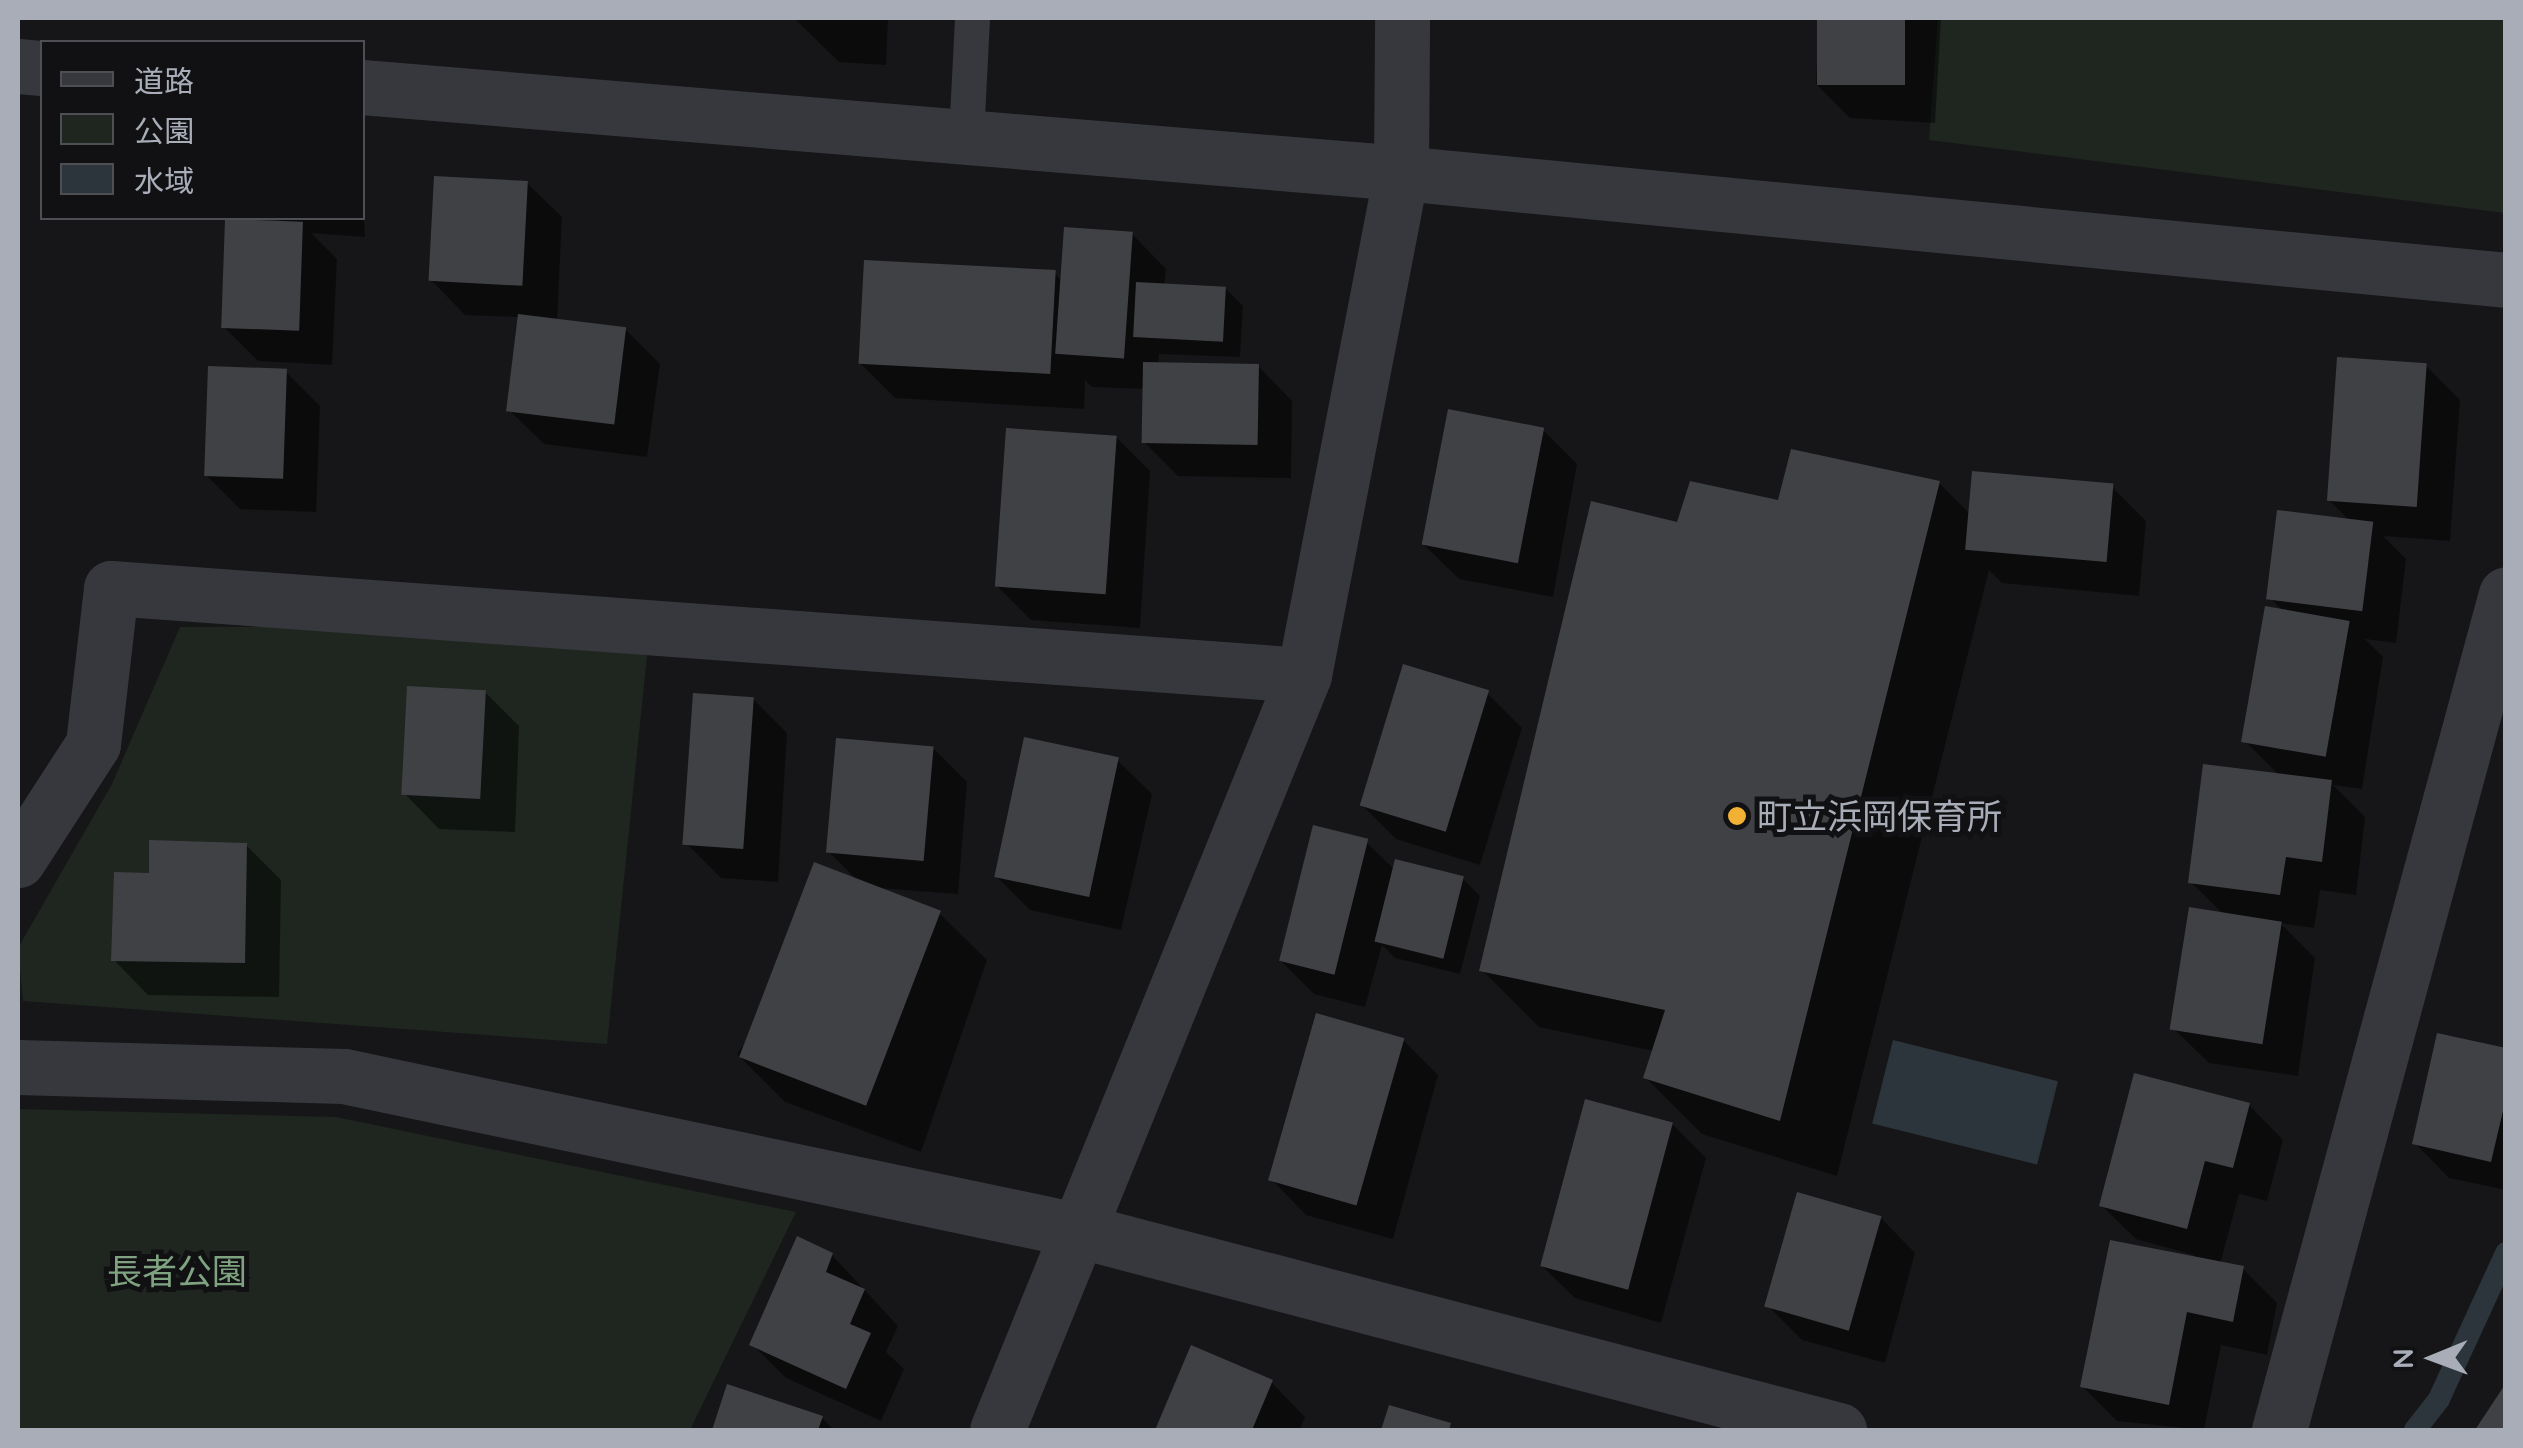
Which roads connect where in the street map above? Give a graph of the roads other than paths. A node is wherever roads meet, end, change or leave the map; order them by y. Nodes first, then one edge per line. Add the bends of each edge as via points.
1 (972, 18) edge
2 (1402, 18) edge
3 (365, 88) edge
4 (966, 137) junction
5 (1401, 173) junction
6 (2506, 280) edge
7 (2506, 594) edge
8 (1304, 675) junction
9 (18, 860) edge
10 (18, 1067) edge
11 (1076, 1230) junction
12 (1668, 1409) edge
13 (997, 1430) edge
14 (1839, 1430) edge
15 (2279, 1430) edge

1 - 4 lane
2 - 5 street
3 - 4 street
4 - 5 street
5 - 6 street
5 - 8 street
7 - 15 street
8 - 9 street via 111,588 94,744
8 - 11 street
10 - 11 street via 344,1076
11 - 12 street
11 - 13 street
12 - 14 street

